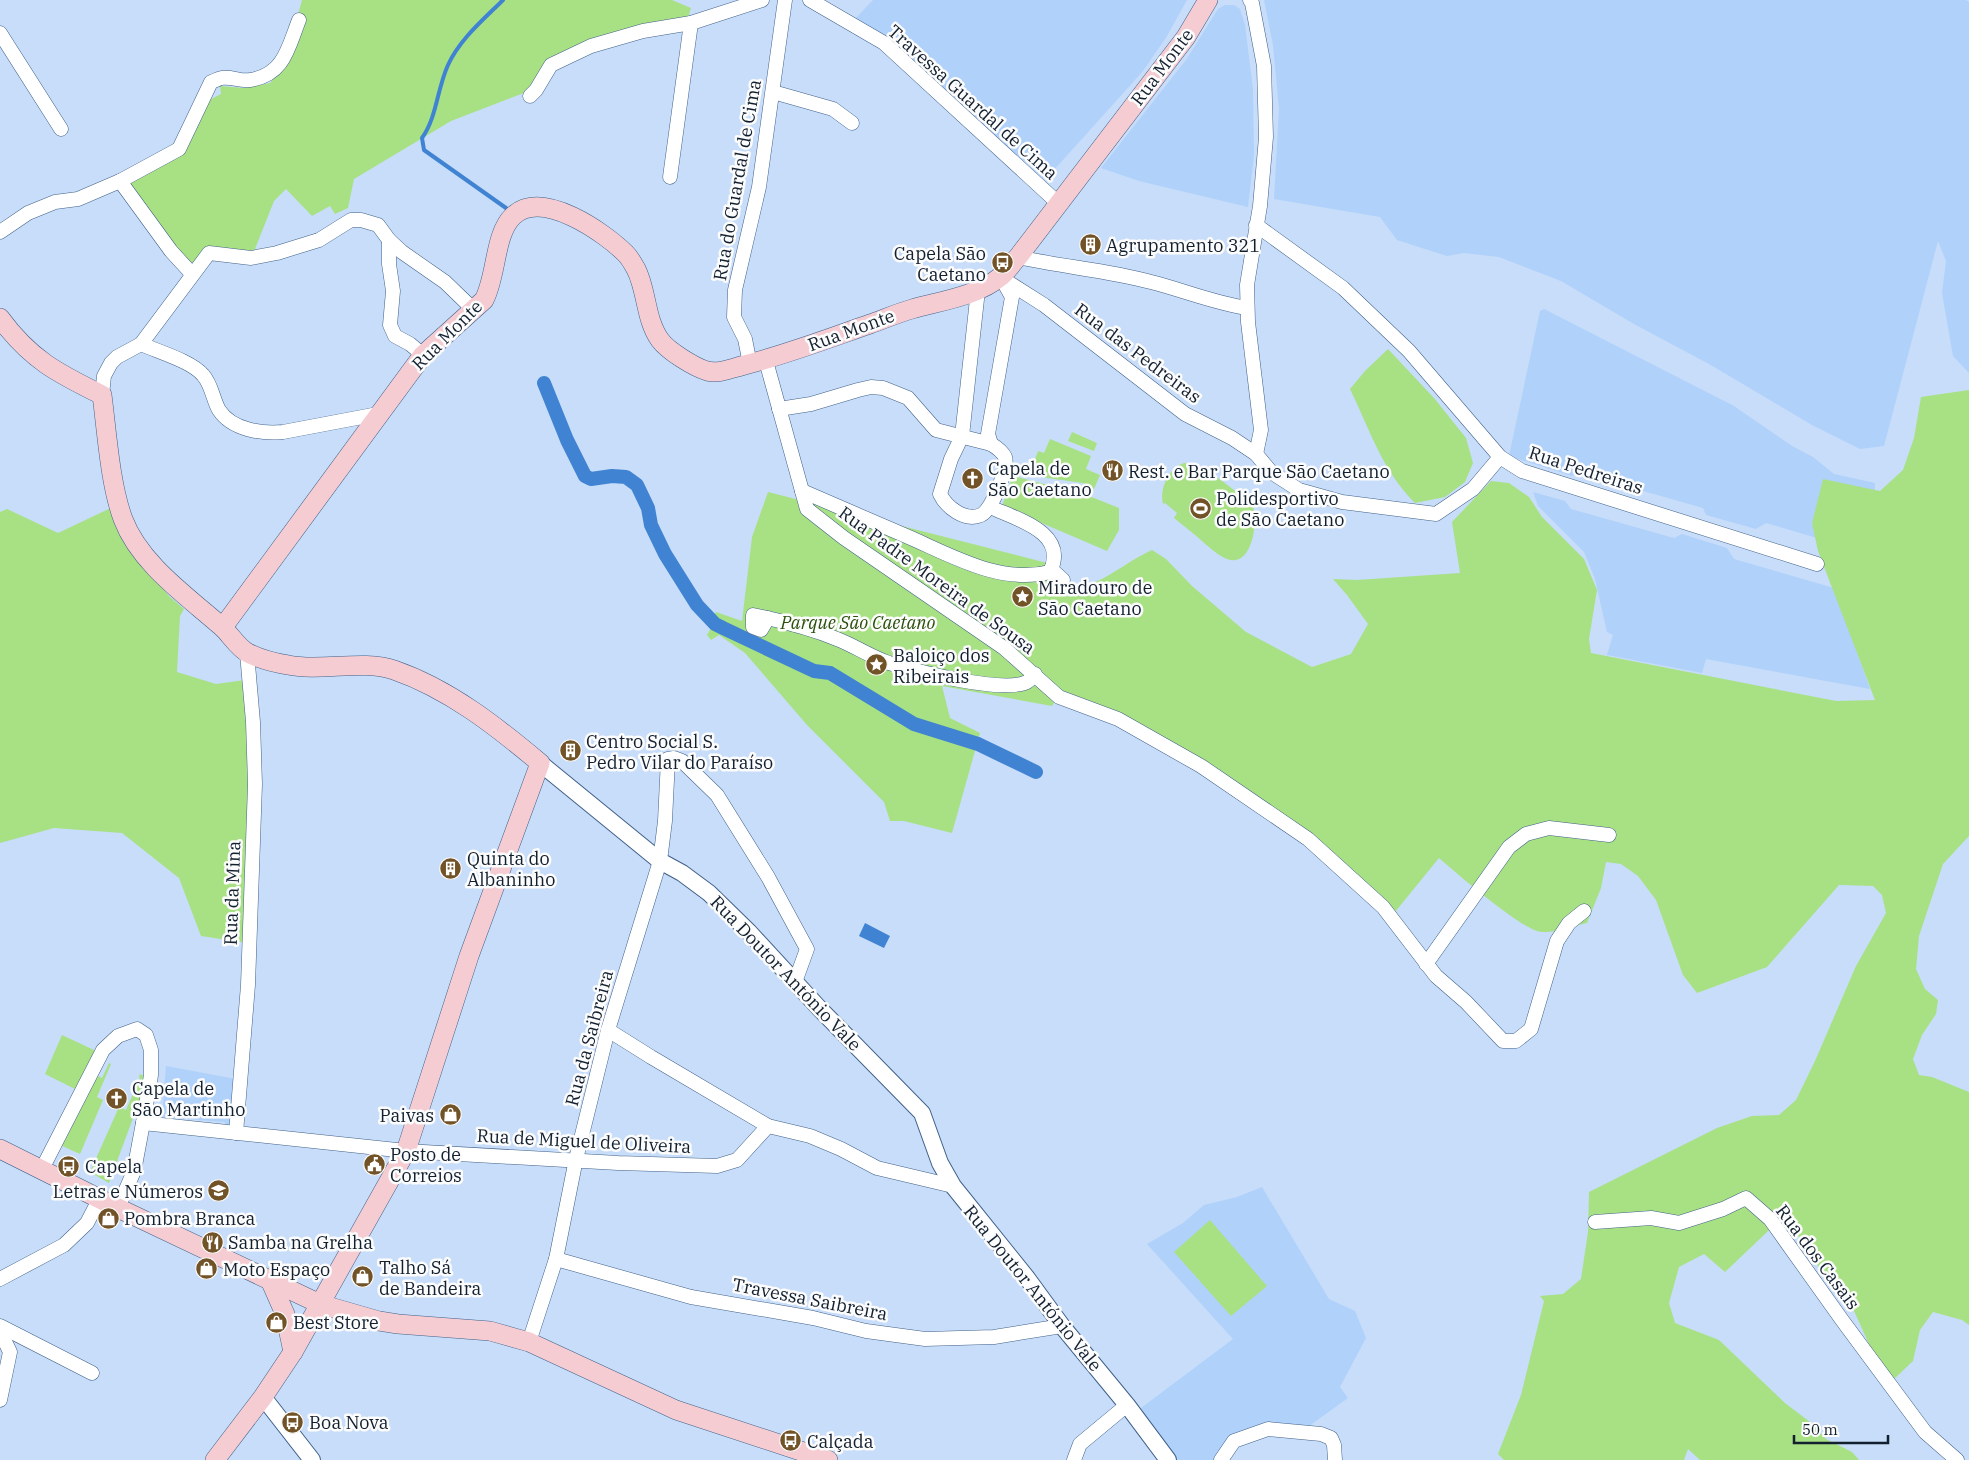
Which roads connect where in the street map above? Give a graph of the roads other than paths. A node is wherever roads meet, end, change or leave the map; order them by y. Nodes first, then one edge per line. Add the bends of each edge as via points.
1 (762, 0) edge
2 (785, 0) edge
3 (810, 0) edge
4 (1208, 0) edge
5 (1250, 0) edge
6 (300, 20) dead end
7 (691, 23) junction
8 (0, 33) edge
9 (773, 92) junction
10 (530, 96) dead end
11 (852, 123) dead end
12 (61, 129) dead end
13 (670, 177) dead end
14 (120, 181) junction
15 (1058, 203) junction
16 (1256, 225) junction
17 (0, 232) edge
18 (389, 240) junction
19 (1018, 257) junction
20 (192, 274) junction
21 (1000, 277) junction
22 (978, 290) junction
23 (1247, 308) junction
24 (474, 310) junction
25 (1, 320) edge
26 (141, 344) junction
27 (423, 356) junction
28 (758, 362) junction
29 (102, 396) junction
30 (779, 409) junction
31 (378, 414) junction
32 (962, 436) junction
33 (991, 444) junction
34 (1256, 454) junction
35 (1500, 457) junction
36 (802, 491) junction
37 (990, 507) junction
38 (1817, 564) dead end
39 (1051, 569) junction
40 (1063, 580) dead end
41 (768, 618) dead end
42 (223, 627) junction
43 (247, 653) junction
44 (1035, 674) junction
45 (540, 763) junction
46 (1609, 835) dead end
47 (660, 862) junction
48 (1584, 911) dead end
49 (1426, 964) junction
50 (795, 982) junction
51 (608, 1030) junction
52 (144, 1123) junction
53 (768, 1126) junction
54 (236, 1134) junction
55 (0, 1149) edge
56 (406, 1151) junction
57 (576, 1160) junction
58 (42, 1169) junction
59 (952, 1186) junction
60 (100, 1198) junction
61 (118, 1208) junction
62 (1595, 1222) dead end
63 (556, 1259) junction
64 (0, 1279) edge
65 (270, 1280) junction
66 (320, 1304) junction
67 (0, 1326) edge
68 (1062, 1326) junction
69 (0, 1331) edge
70 (529, 1342) junction
71 (293, 1352) junction
72 (92, 1373) dead end
73 (263, 1397) junction
74 (0, 1400) edge
75 (1127, 1405) junction
76 (215, 1460) edge
77 (312, 1460) edge
78 (828, 1460) edge
79 (1074, 1460) edge
80 (1168, 1460) edge
81 (1221, 1460) edge
82 (1335, 1460) edge
83 (1957, 1460) edge

1 - 7 street
2 - 9 street, Rua do Guardal de Cima
3 - 15 street, Travessa Guardal de Cima via 884,43
4 - 15 main road, Rua Monte via 1186,37
5 - 16 street via 1264,66 1266,137
6 - 14 street via 280,65 273,73 249,81 223,78 211,82 179,149
7 - 10 street via 644,31 591,46 551,65
7 - 13 street
8 - 12 street
9 - 11 street via 834,109
9 - 28 street, Rua do Guardal de Cima via 758,187 735,290 734,317
14 - 17 street via 78,199 55,202 28,213
14 - 20 street via 171,251
15 - 19 main road, Rua Monte
16 - 23 street
16 - 35 street, Rua Pedreiras via 1344,288 1409,351
18 - 20 street via 378,225 351,220 319,240 277,253 251,258 209,253
18 - 24 street via 445,282
18 - 27 street via 393,291 390,325 395,336
19 - 21 main road, Rua Monte
19 - 23 street via 1103,271 1224,305
20 - 26 street
21 - 22 main road, Rua Monte
21 - 33 street via 1012,297 988,434
21 - 34 street, Rua das Pedreiras via 1044,305 1184,414
22 - 28 main road, Rua Monte
22 - 32 street
23 - 34 street via 1261,430
24 - 27 main road, Rua Monte
24 - 28 main road, Rua Monte via 490,290 501,239 513,216 525,208 549,208 584,221 627,254 638,272 654,331 673,352 709,371 718,372
25 - 29 main road via 43,363
26 - 29 street via 111,363 104,376
26 - 31 street via 199,371 226,418 253,430 283,432
27 - 31 main road, Rua Monte
28 - 30 street, Rua Padre Moreira de Sousa
29 - 42 main road via 118,498 129,532 156,566
30 - 32 street via 811,404 858,390 883,388 908,398 936,430
30 - 36 street, Rua Padre Moreira de Sousa
31 - 42 main road, Rua Monte
32 - 33 street
32 - 37 street via 940,494 944,503 969,516 980,515
33 - 37 street via 1004,456 1006,466
34 - 35 street via 1271,472 1299,490 1342,502 1436,514 1473,489
35 - 38 street, Rua Pedreiras via 1522,471
36 - 39 street via 964,562 1000,572 1038,575
36 - 44 street, Rua Padre Moreira de Sousa via 807,509 1004,648
37 - 39 street via 1042,532 1052,547 1054,563
39 - 40 street
41 - 44 street via 837,638 888,662 930,674 1008,686 1027,682
42 - 43 main road
43 - 45 main road, Rua Doutor António Vale via 290,666 394,670 436,688 500,730
43 - 54 street, Rua da Mina via 255,784 248,986
44 - 49 street, Rua Padre Moreira de Sousa via 1059,697 1118,719 1201,766 1308,839 1383,907
45 - 47 street, Rua Doutor António Vale
45 - 56 main road via 469,956
46 - 49 street via 1549,828 1526,834 1509,847
47 - 50 street, Rua Doutor António Vale via 709,892
47 - 50 street, Rua da Saibreira via 668,759 674,758 682,761 717,795 768,877 807,949
47 - 51 street, Rua da Saibreira
48 - 49 street, Rua Padre Moreira de Sousa via 1569,923 1556,941 1531,1030 1516,1041 1504,1041
50 - 59 street, Rua Doutor António Vale via 922,1113
51 - 53 street
51 - 57 street, Rua da Saibreira
52 - 54 street, Rua de Miguel de Oliveira
52 - 58 street via 151,1050 146,1035 137,1029 118,1036 103,1050
52 - 61 street via 134,1171
53 - 57 street, Rua de Miguel de Oliveira via 737,1160 717,1166
53 - 59 street via 810,1136 876,1168
54 - 56 street, Rua de Miguel de Oliveira
55 - 58 main road
56 - 57 street, Rua de Miguel de Oliveira
56 - 66 main road
57 - 63 street, Rua da Saibreira
58 - 60 main road
59 - 68 street, Rua Doutor António Vale
60 - 61 main road
60 - 64 street via 87,1223 64,1245
61 - 65 main road
62 - 83 street, Rua dos Casais via 1651,1218 1679,1223 1723,1210 1746,1198 1770,1219 1925,1432
63 - 68 street, Travessa Saibreira via 691,1297 813,1318 866,1331 925,1339 994,1337
63 - 70 street, Rua da Saibreira
65 - 66 main road
65 - 71 main road via 285,1314
66 - 70 main road via 398,1324 490,1331
66 - 71 main road
67 - 72 street
68 - 75 street, Rua Doutor António Vale
69 - 74 street via 10,1352
70 - 78 main road via 676,1410
71 - 73 main road
73 - 76 main road
73 - 77 street
75 - 79 street via 1080,1444
75 - 80 street, Rua Doutor António Vale
81 - 82 street via 1234,1441 1268,1429 1322,1434 1331,1438

